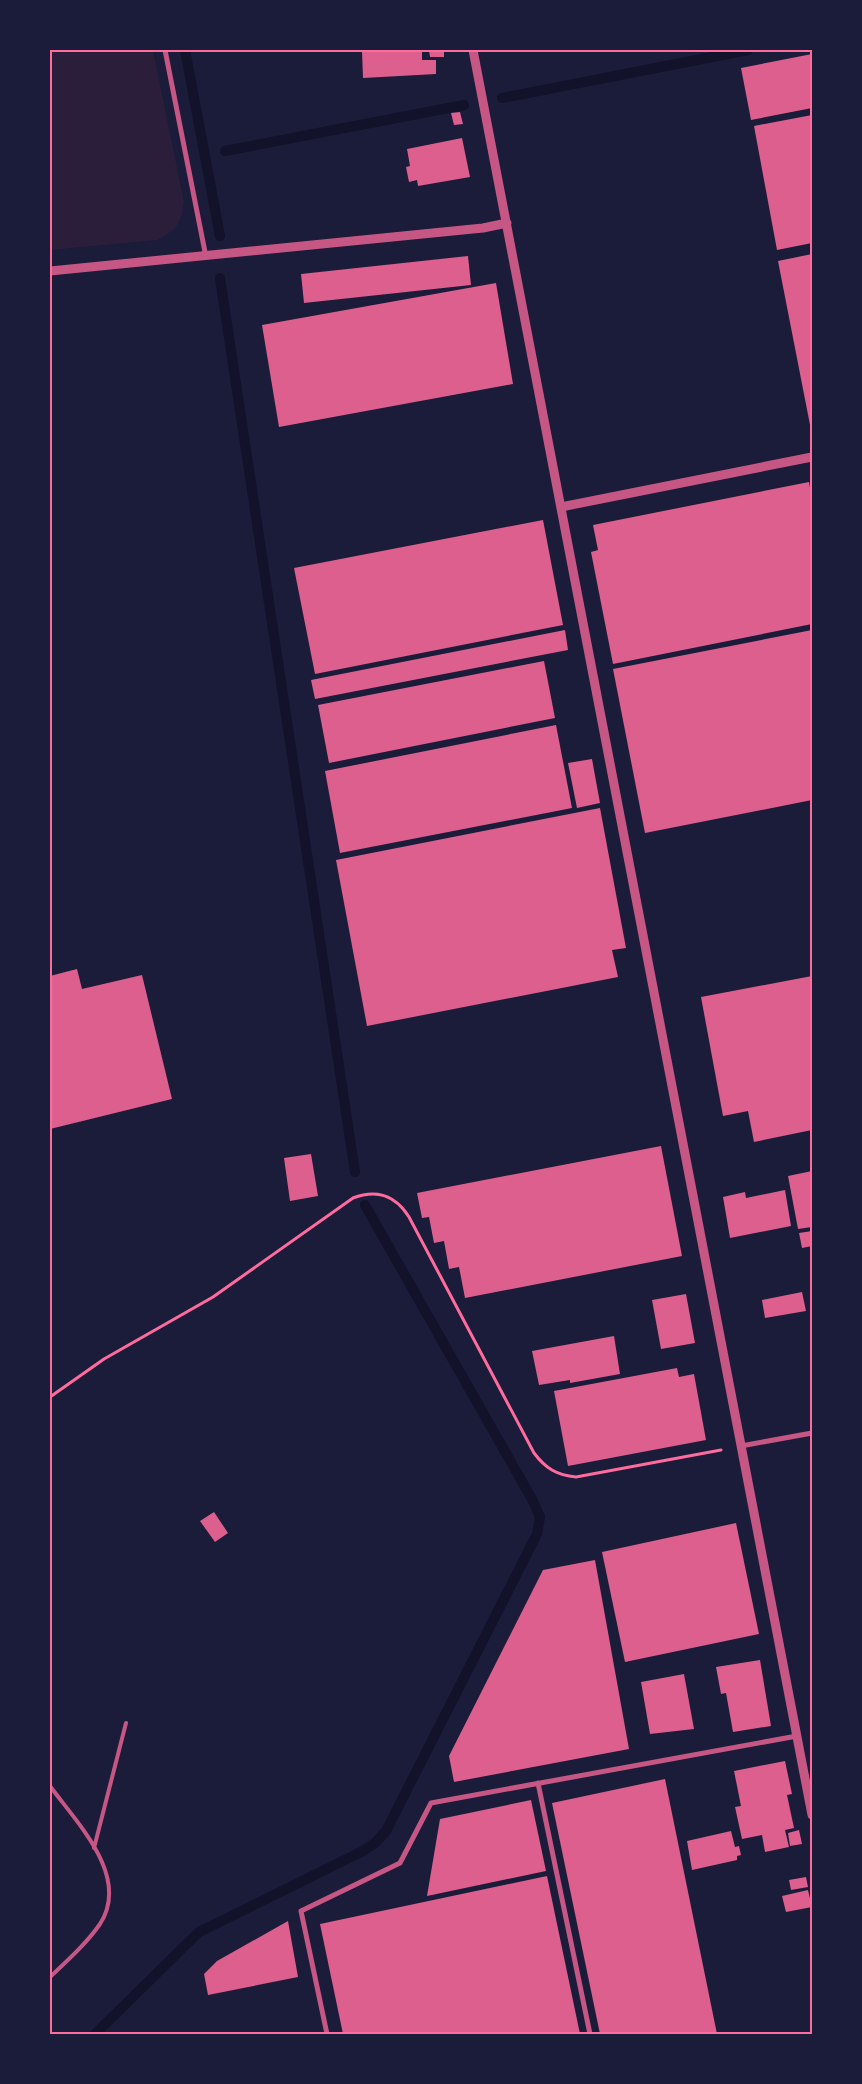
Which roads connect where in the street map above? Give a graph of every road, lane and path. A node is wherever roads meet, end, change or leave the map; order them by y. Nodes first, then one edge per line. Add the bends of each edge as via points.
1 (166, 50) edge
2 (473, 50) edge
3 (506, 223) junction
4 (206, 257) junction
5 (50, 271) edge
6 (812, 457) edge
7 (561, 507) junction
8 (50, 1397) edge
9 (812, 1432) edge
10 (741, 1446) junction
11 (126, 1723) dead end
12 (797, 1736) junction
13 (538, 1783) junction
14 (50, 1786) edge
15 (812, 1816) edge
16 (94, 1848) junction
17 (50, 1977) edge
18 (327, 2034) edge
19 (590, 2034) edge

1 - 4 street
2 - 3 street
3 - 4 street
3 - 7 street
4 - 5 street
6 - 7 street
7 - 10 street
8 - 10 path via 104,1359 213,1297 353,1198 378,1193 402,1206 544,1467 576,1478
9 - 10 street
10 - 12 street
11 - 16 lane
12 - 13 street
12 - 15 street
13 - 18 street via 431,1803 400,1863 301,1912
13 - 19 street
14 - 16 lane
16 - 17 lane via 110,1884 108,1904 101,1922

